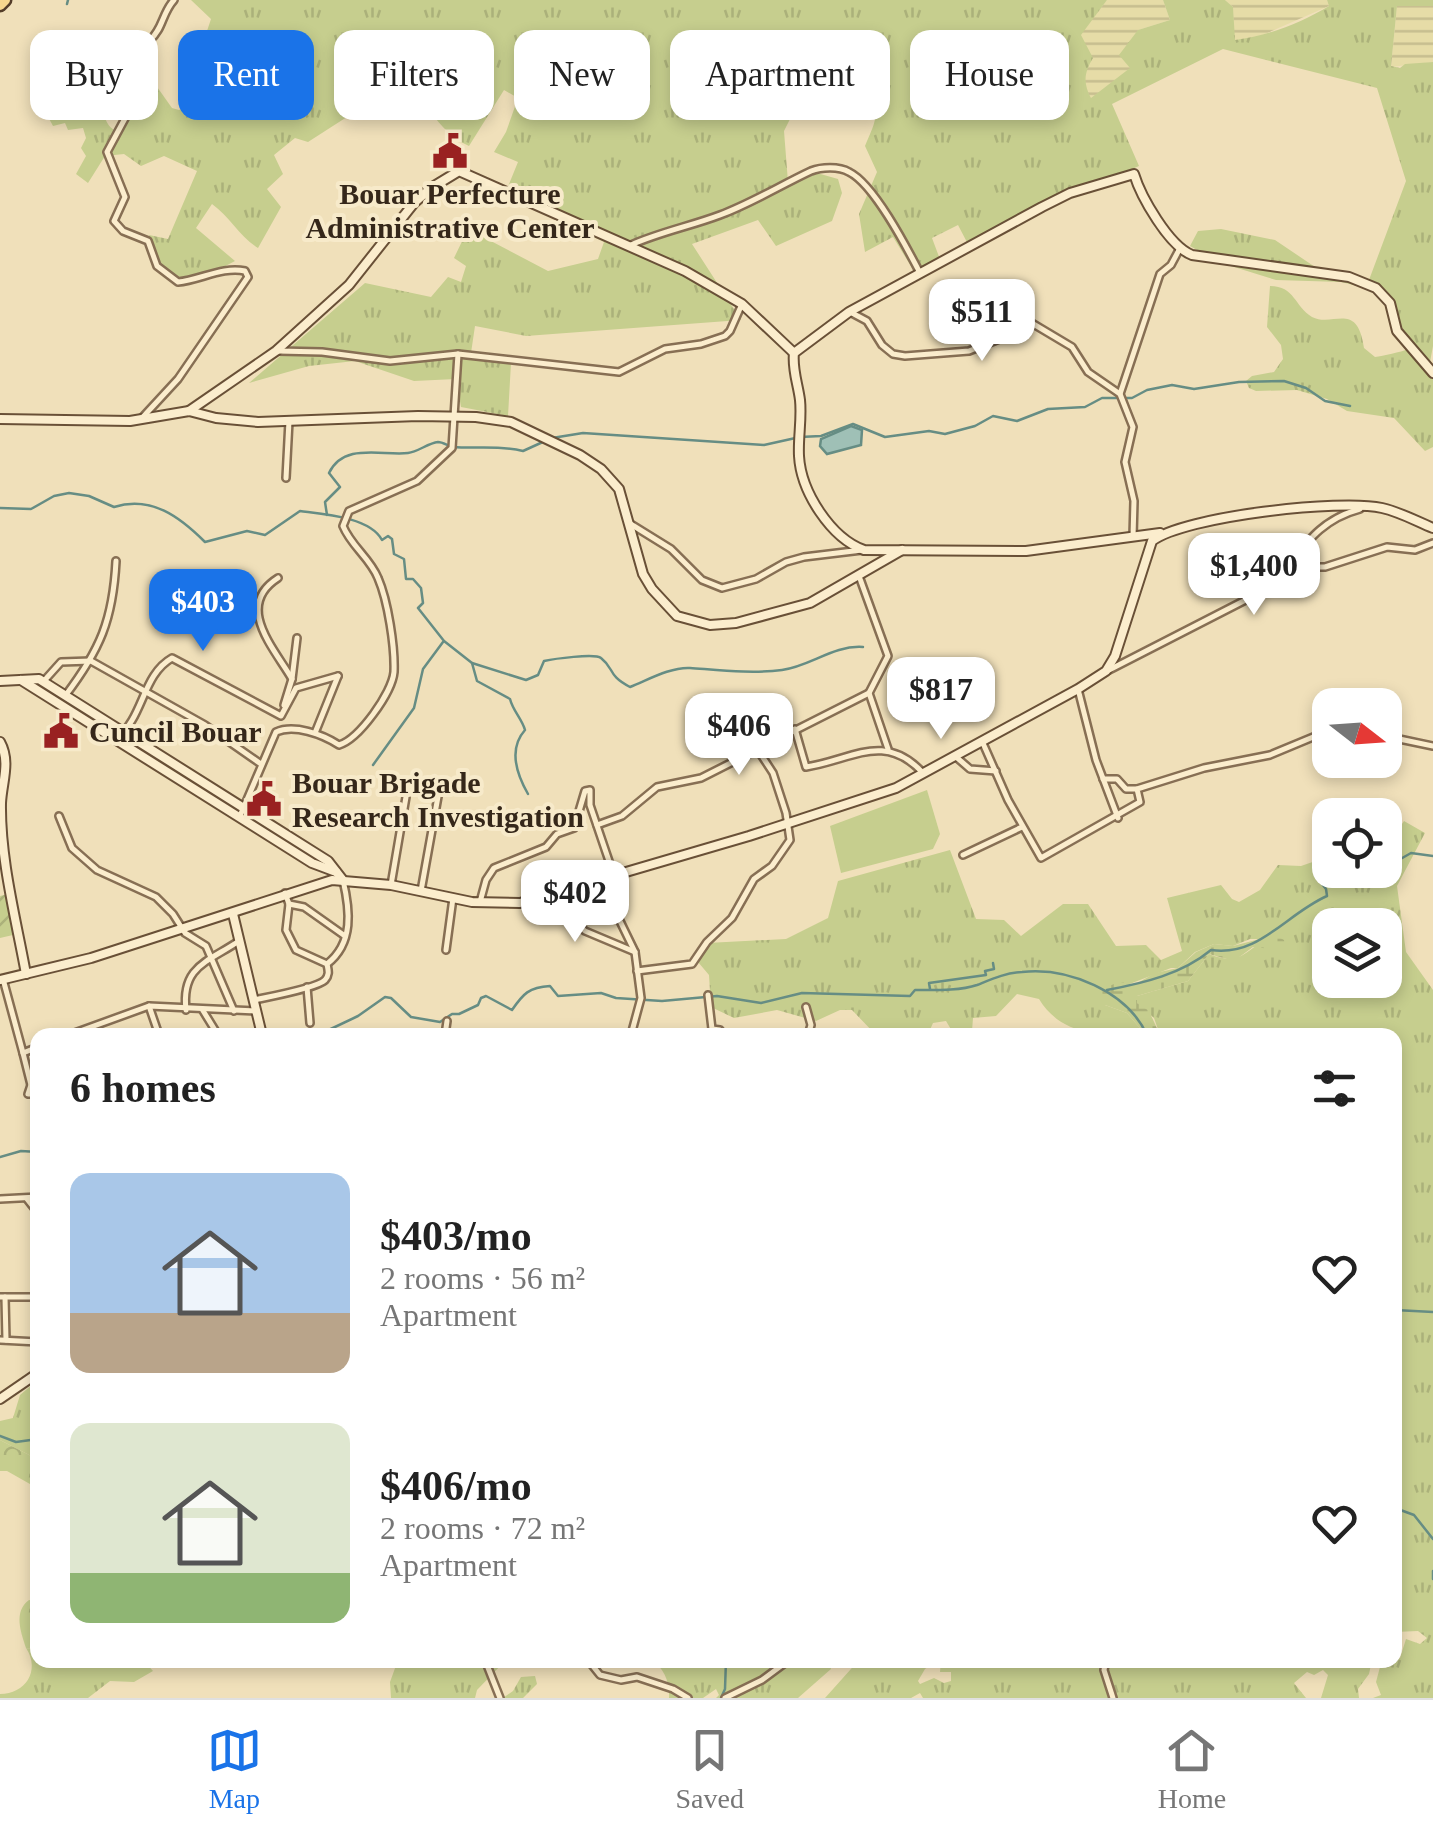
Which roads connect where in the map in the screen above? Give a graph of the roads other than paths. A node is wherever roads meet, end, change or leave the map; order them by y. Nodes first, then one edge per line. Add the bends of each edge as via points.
1 (174, 0) edge
2 (145, 230) dead end
3 (148, 241) junction
4 (628, 246) junction
5 (1178, 250) junction
6 (920, 273) junction
7 (742, 304) junction
8 (849, 312) junction
9 (276, 351) junction
10 (794, 353) junction
11 (458, 354) junction
12 (1433, 373) edge
13 (1120, 394) junction
14 (188, 411) junction
15 (453, 416) junction
16 (0, 419) edge
17 (142, 419) junction
18 (289, 421) junction
19 (286, 478) dead end
20 (1369, 506) junction
21 (629, 523) junction
22 (1433, 528) edge
23 (1164, 532) junction
24 (1133, 537) junction
25 (1433, 542) edge
26 (864, 550) junction
27 (902, 550) junction
28 (1148, 554) junction
29 (116, 561) dead end
30 (1283, 574) junction
31 (860, 576) junction
32 (278, 578) dead end
33 (297, 638) dead end
34 (91, 661) junction
35 (1106, 671) junction
36 (292, 679) junction
37 (21, 680) junction
38 (0, 681) edge
39 (43, 682) junction
40 (1078, 689) junction
41 (147, 692) junction
42 (869, 693) junction
43 (64, 696) junction
44 (737, 698) dead end
45 (83, 713) junction
46 (281, 716) junction
47 (795, 729) junction
48 (276, 732) junction
49 (314, 734) junction
50 (120, 735) junction
51 (1312, 738) edge
52 (1402, 740) edge
53 (982, 741) junction
54 (0, 742) edge
55 (1433, 746) edge
56 (756, 749) junction
57 (888, 749) junction
58 (955, 756) junction
59 (261, 764) junction
60 (996, 771) junction
61 (923, 773) junction
62 (1103, 778) junction
63 (460, 780) dead end
64 (1138, 788) junction
65 (406, 797) dead end
66 (1, 804) edge
67 (241, 811) junction
68 (59, 816) dead end
69 (1118, 818) junction
70 (788, 822) junction
71 (598, 825) junction
72 (1022, 827) junction
73 (963, 855) dead end
74 (339, 875) junction
75 (612, 878) junction
76 (391, 884) junction
77 (570, 890) junction
78 (421, 891) junction
79 (285, 893) junction
80 (453, 898) junction
81 (480, 903) junction
82 (289, 904) junction
83 (232, 914) junction
84 (182, 928) junction
85 (345, 936) junction
86 (238, 940) junction
87 (446, 950) dead end
88 (635, 952) junction
89 (212, 957) junction
90 (327, 964) junction
91 (637, 970) junction
92 (26, 974) junction
93 (1, 980) edge
94 (307, 987) junction
95 (708, 995) dead end
96 (254, 1000) junction
97 (149, 1006) junction
98 (806, 1007) dead end
99 (202, 1009) junction
100 (186, 1010) junction
101 (257, 1010) junction
102 (234, 1011) junction
103 (447, 1021) dead end
104 (310, 1023) dead end
105 (88, 1028) edge
106 (157, 1028) edge
107 (214, 1028) edge
108 (261, 1028) edge
109 (446, 1028) edge
110 (633, 1028) edge
111 (712, 1028) edge
112 (810, 1028) edge
113 (30, 1050) edge
114 (23, 1053) junction
115 (30, 1074) edge
116 (0, 1199) edge
117 (26, 1199) junction
118 (30, 1199) edge
119 (30, 1204) edge
120 (2, 1297) edge
121 (30, 1297) edge
122 (3, 1340) edge
123 (30, 1342) edge
124 (30, 1378) edge
125 (0, 1399) edge
126 (488, 1668) edge
127 (595, 1668) edge
128 (778, 1668) edge
129 (1104, 1668) edge
130 (500, 1698) edge
131 (688, 1698) edge
132 (725, 1698) edge
133 (1113, 1698) edge

1 - 3 street via 150,40 146,76 107,152 125,197 114,221
2 - 3 street
3 - 17 street via 157,266 178,282 234,268 248,277
4 - 6 street via 724,214 814,170 837,168 860,181
4 - 7 street
4 - 9 street via 454,172 414,202 349,284
5 - 6 street via 1134,174 1070,192
5 - 12 street via 1348,277 1376,288 1390,303 1397,332
5 - 13 street via 1160,274
6 - 8 street
7 - 10 street
7 - 11 street via 725,336 665,348 619,372
8 - 10 street
8 - 13 street via 867,320 893,354 905,356 969,351 1004,336 1024,318 1072,347 1088,372
9 - 11 street via 390,360
9 - 14 street
10 - 26 street via 804,479 834,529
11 - 15 street
13 - 24 street via 1133,427 1125,462
14 - 17 street
14 - 18 street
15 - 18 street
15 - 21 street via 511,422 591,461 619,489
15 - 49 street via 452,448 432,470 349,510 345,519 346,534 370,561 386,599 394,675 354,738 338,745
16 - 17 street
18 - 19 street
20 - 22 street
20 - 23 street via 1292,510
20 - 30 street via 1316,532
21 - 26 street via 722,588 786,562
21 - 31 street via 646,580 672,612 688,620 725,625 792,609
23 - 24 street
23 - 28 street
24 - 27 street via 1026,551
24 - 28 street
25 - 30 street via 1414,550 1387,546
26 - 27 street
27 - 31 street
28 - 35 street
29 - 34 street via 110,617
30 - 35 street via 1245,603
31 - 42 street via 888,656
32 - 36 street via 264,591 257,615
33 - 36 street
34 - 39 street via 61,662
34 - 41 street
34 - 43 street
35 - 40 street
36 - 46 street
37 - 38 street
37 - 39 street
37 - 45 street
39 - 43 street
40 - 53 street
40 - 62 street
41 - 46 street via 172,658
41 - 50 street
41 - 59 street
42 - 47 street
42 - 57 street
43 - 45 street
44 - 56 street
45 - 50 street
46 - 48 street
46 - 49 street via 296,688 338,676
47 - 56 street
47 - 57 street via 806,767
48 - 49 street
48 - 59 street
50 - 67 street
51 - 64 street via 1270,755
52 - 55 street
53 - 58 street
53 - 60 street
54 - 66 street via 6,768
56 - 70 street via 773,773
56 - 71 street via 701,778 656,787 622,816
57 - 61 street
58 - 60 street via 970,769
58 - 61 street
59 - 67 street
60 - 72 street
61 - 70 street via 872,797
62 - 64 street
62 - 69 street
63 - 78 street via 439,791
64 - 69 street via 1140,802
65 - 76 street
66 - 92 street
67 - 74 street
68 - 84 street via 72,848 97,870 156,898
69 - 72 street via 1042,858
70 - 75 street
70 - 91 street via 790,840 692,964
71 - 75 street
71 - 81 street via 591,792 584,791 574,828 556,834 546,848 494,868
72 - 73 street
74 - 76 street
74 - 79 street
74 - 85 street via 350,916
75 - 77 street
75 - 88 street via 618,917
76 - 78 street
77 - 81 street via 510,904
77 - 88 street via 576,923
78 - 80 street
79 - 82 street
79 - 83 street
80 - 81 street
80 - 87 street
82 - 85 street
82 - 90 street via 286,930 296,950
83 - 84 street
83 - 86 street
84 - 89 street
84 - 92 street
85 - 90 street
86 - 89 street
86 - 96 street
88 - 91 street
89 - 100 street via 192,972 184,990
89 - 102 street
90 - 94 street via 324,981
91 - 110 street via 642,998
92 - 93 street
93 - 114 street
94 - 96 street
94 - 104 street
95 - 111 street
96 - 101 street
97 - 100 street
97 - 105 street
97 - 106 street
98 - 112 street
99 - 100 street
99 - 102 street
99 - 107 street
101 - 102 street
101 - 108 street
103 - 109 street
113 - 114 street
114 - 115 street
116 - 117 street
117 - 118 street
117 - 119 street
120 - 121 street
120 - 122 street
122 - 123 street
124 - 125 street
126 - 130 street
127 - 131 street via 621,1680 637,1676
128 - 132 street
129 - 133 street

